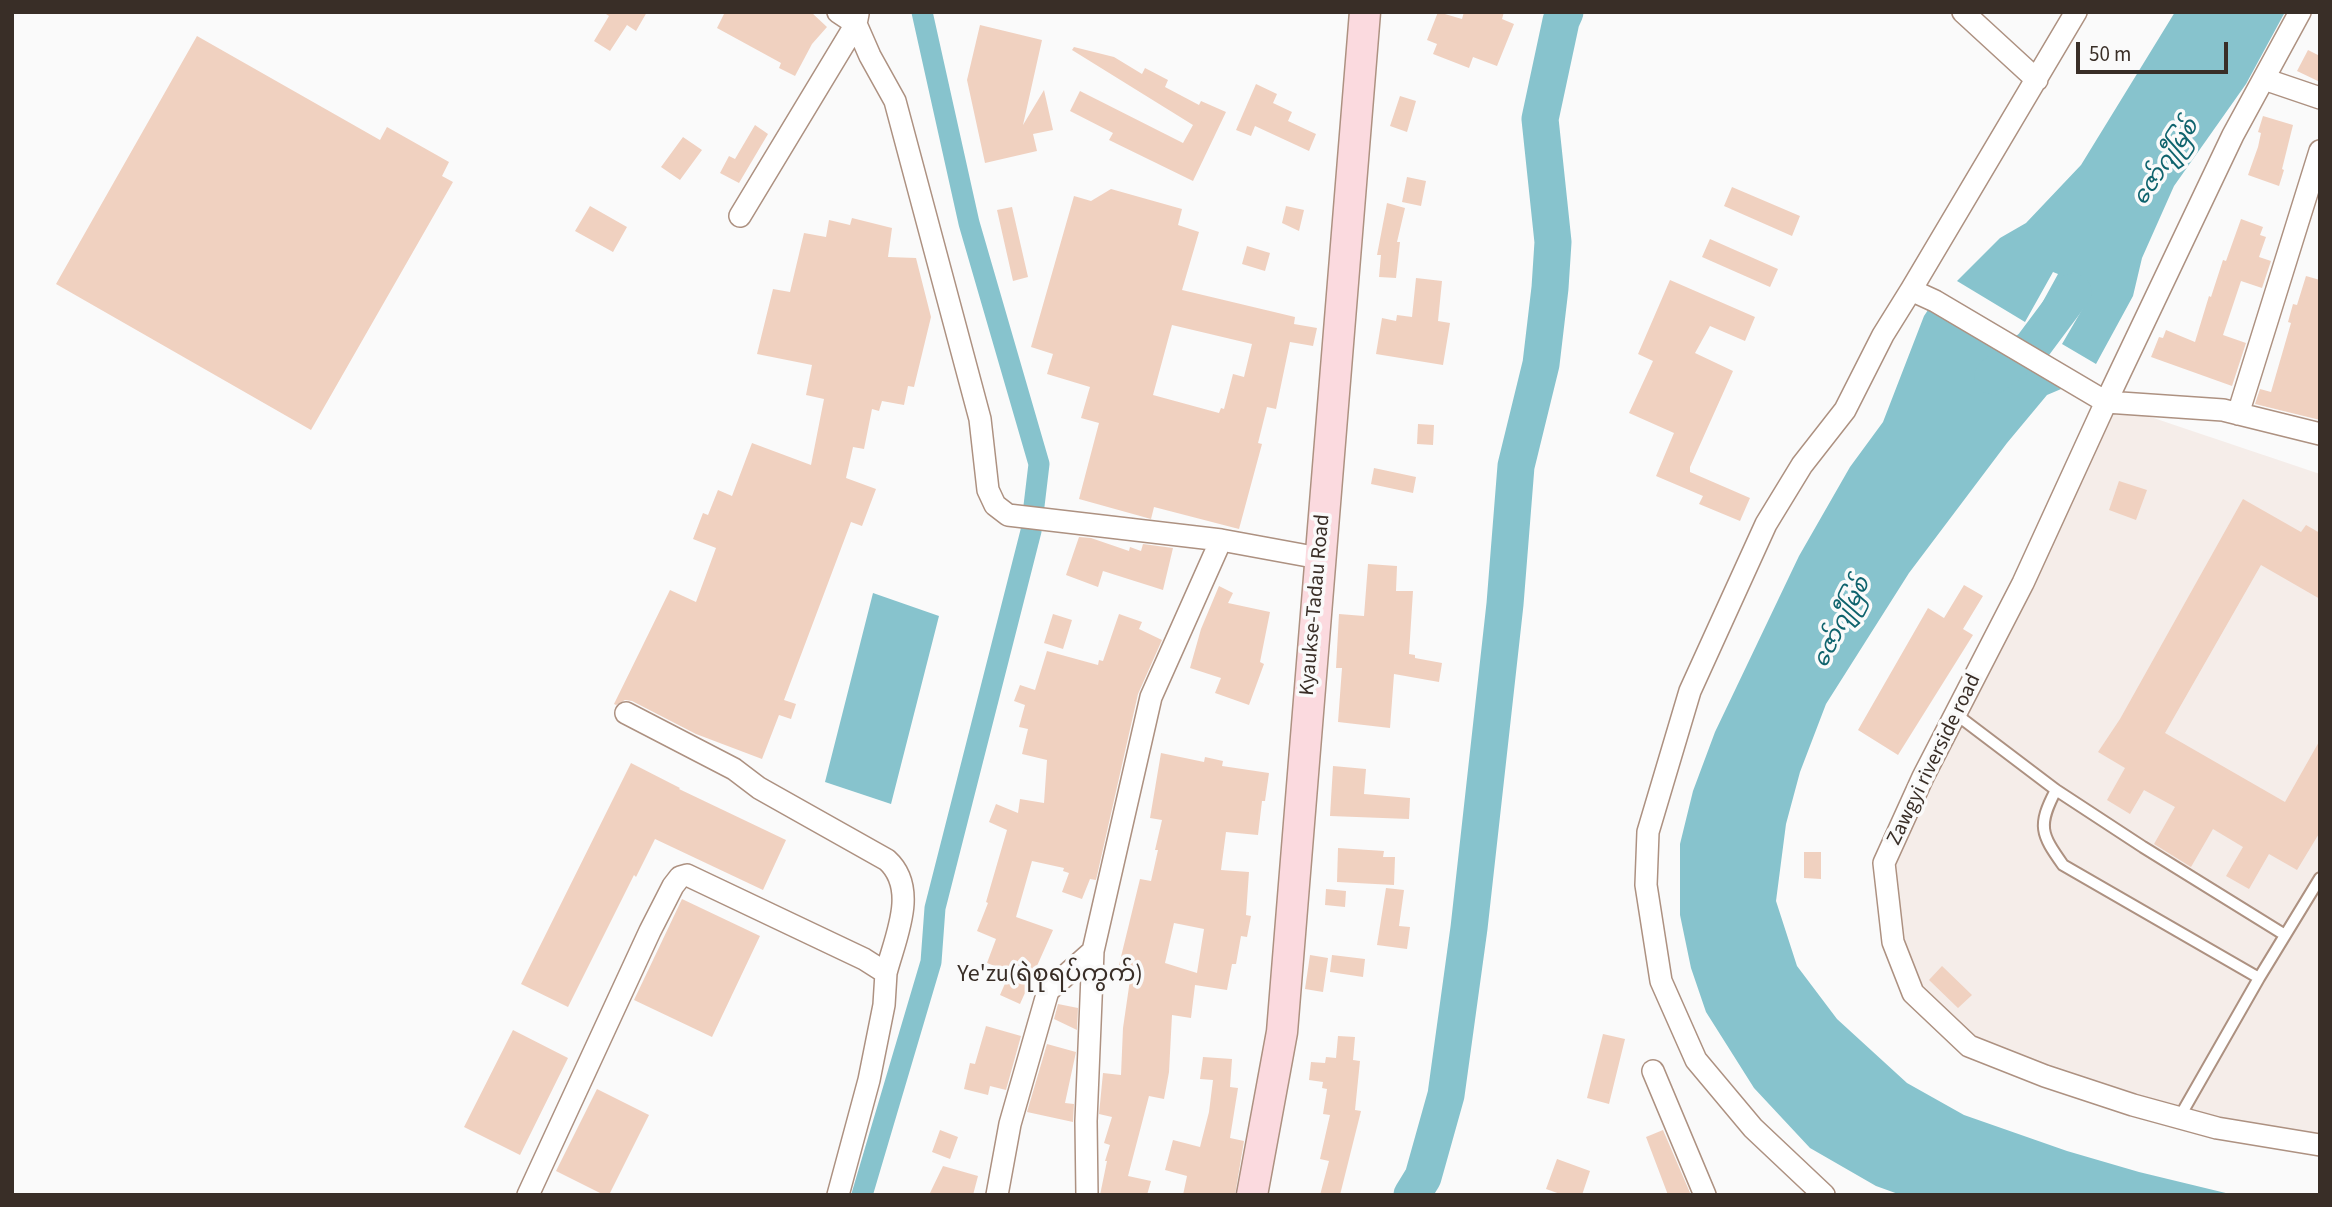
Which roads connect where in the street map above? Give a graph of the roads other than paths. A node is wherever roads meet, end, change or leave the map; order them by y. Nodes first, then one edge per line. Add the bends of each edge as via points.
1 (1365, 12) edge
2 (1964, 12) edge
3 (2076, 12) edge
4 (2300, 12) edge
5 (851, 16) edge
6 (2264, 79) junction
7 (2037, 80) junction
8 (2320, 98) edge
9 (2320, 151) edge
10 (740, 216) dead end
11 (1911, 290) junction
12 (2106, 402) junction
13 (2238, 414) junction
14 (2320, 433) edge
15 (1222, 540) junction
16 (1319, 558) junction
17 (626, 713) dead end
18 (1957, 715) junction
19 (2056, 790) junction
20 (2320, 878) edge
21 (2285, 934) junction
22 (1093, 951) junction
23 (886, 973) junction
24 (2259, 978) junction
25 (1653, 1071) dead end
26 (2179, 1118) junction
27 (2320, 1144) edge
28 (528, 1195) edge
29 (838, 1195) edge
30 (997, 1195) edge
31 (1087, 1195) edge
32 (1252, 1195) edge
33 (1705, 1195) edge
34 (1824, 1195) edge

1 - 16 main road, Kyaukse-Tadau Road
2 - 7 street
3 - 7 street
4 - 6 street, Zawgyi riverside road
5 - 10 street
5 - 15 street via 895,101 980,419 988,490 995,505 1008,515
6 - 8 street
6 - 12 street, Zawgyi riverside road
7 - 11 street
9 - 13 street
11 - 12 street
11 - 34 street via 1845,411 1802,465 1766,524 1690,691 1648,832 1646,885 1661,981 1696,1060 1754,1128
12 - 13 street
12 - 18 street, Zawgyi riverside road
13 - 14 street
15 - 16 street
15 - 22 street via 1151,697
16 - 32 main road, Kyaukse-Tadau Road via 1282,1032
17 - 23 street via 734,769 894,867 904,906
18 - 19 lane
18 - 26 street, Zawgyi riverside road via 1884,863 1894,942 1913,993 1969,1046 2045,1076
19 - 21 lane
19 - 24 lane via 2044,812 2045,839 2063,865
20 - 21 lane
21 - 24 lane
22 - 30 street via 1048,991 1010,1124
22 - 31 street
23 - 28 street via 721,889 687,875 680,877 650,931
23 - 29 street via 869,1080
24 - 26 lane
25 - 33 street
26 - 27 street, Zawgyi riverside road

